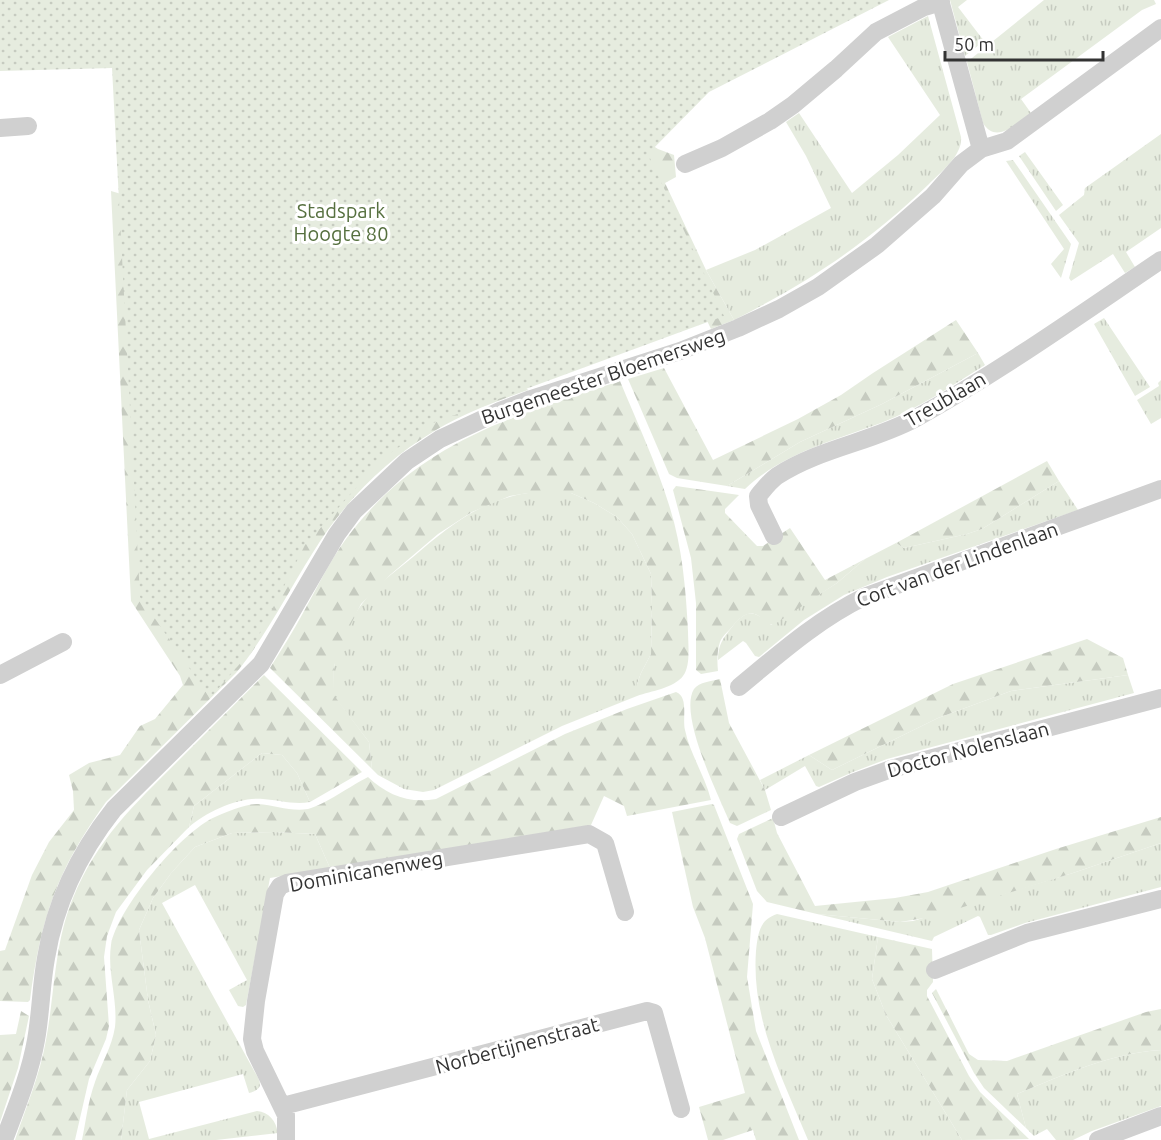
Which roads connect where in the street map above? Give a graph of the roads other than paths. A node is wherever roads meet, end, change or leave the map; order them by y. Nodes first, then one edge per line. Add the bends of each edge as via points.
1 (940, 1) edge
2 (1161, 28) edge
3 (28, 126) dead end
4 (0, 128) edge
5 (981, 149) junction
6 (685, 164) dead end
7 (1161, 260) edge
8 (1161, 489) edge
9 (774, 536) dead end
10 (63, 642) dead end
11 (0, 675) edge
12 (739, 687) dead end
13 (1161, 698) edge
14 (782, 817) dead end
15 (1161, 899) edge
16 (625, 912) dead end
17 (935, 970) dead end
18 (283, 1106) junction
19 (681, 1109) dead end
20 (1161, 1116) edge
21 (4, 1140) edge
22 (286, 1140) edge
23 (1098, 1140) edge

1 - 5 street
1 - 6 street via 876,32 785,110 746,135
2 - 5 street, Burgemeester Bloemersweg via 1007,141
3 - 4 street
5 - 21 street, Burgemeester Bloemersweg via 877,246 818,287 748,324 680,351 531,399 471,423 415,456 377,487 337,534 261,664 114,809 92,840 53,926 36,1041
7 - 9 street, Treublaan via 913,420 775,477 759,496 759,505
8 - 12 street, Cort van der Lindenlaan via 864,597 808,630
10 - 11 street
13 - 14 street, Doctor Nolenslaan via 891,769
15 - 17 street via 1027,933
16 - 18 street, Dominicanenweg via 605,843 589,834 283,884 277,890 274,904 252,1039
18 - 19 street, Norbertijnenstraat via 647,1011 654,1012
18 - 22 street, Dominicanenweg
20 - 23 street

